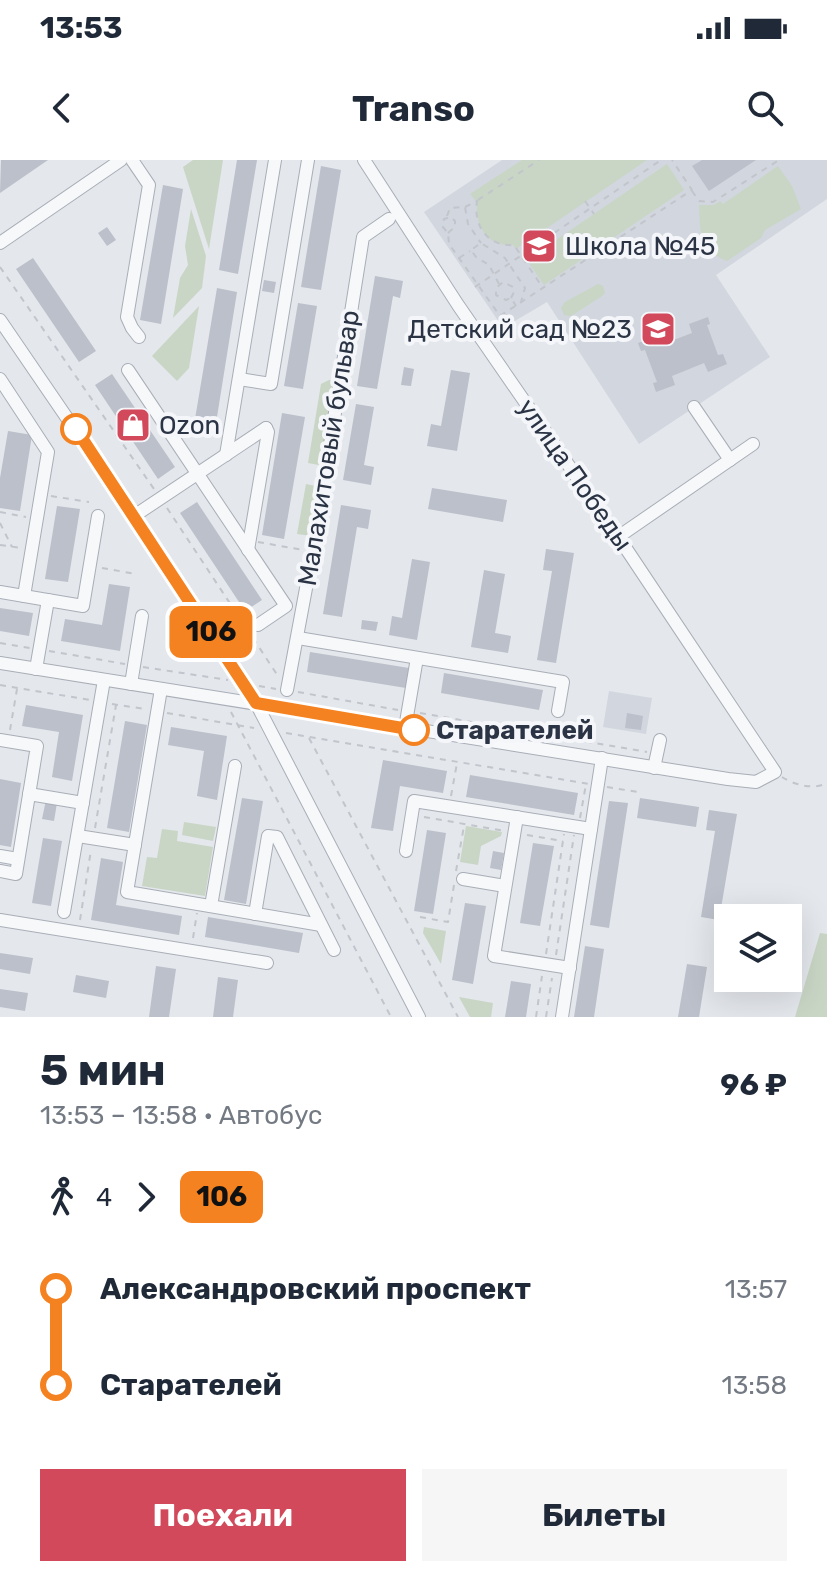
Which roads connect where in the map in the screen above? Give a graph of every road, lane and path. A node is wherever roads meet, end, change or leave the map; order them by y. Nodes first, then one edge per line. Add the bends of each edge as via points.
1 (121, 160) edge
2 (132, 160) edge
3 (275, 160) edge
4 (308, 160) edge
5 (364, 160) edge
6 (539, 160) edge
7 (661, 160) edge
8 (672, 160) edge
9 (779, 160) edge
10 (692, 190) junction
11 (477, 201) junction
12 (585, 201) dead end
13 (465, 207) junction
14 (591, 208) junction
15 (594, 214) dead end
16 (447, 217) junction
17 (389, 219) dead end
18 (448, 233) junction
19 (0, 243) edge
20 (481, 243) junction
21 (471, 250) junction
22 (521, 256) junction
23 (459, 258) junction
24 (510, 263) junction
25 (0, 267) edge
26 (493, 275) junction
27 (499, 284) junction
28 (476, 286) junction
29 (543, 289) junction
30 (511, 298) junction
31 (521, 303) junction
32 (516, 306) junction
33 (0, 320) edge
34 (139, 337) dead end
35 (128, 370) dead end
36 (0, 379) edge
37 (239, 379) junction
38 (694, 407) dead end
39 (753, 444) dead end
40 (226, 455) junction
41 (730, 460) junction
42 (197, 474) junction
43 (41, 495) junction
44 (161, 498) junction
45 (89, 502) dead end
46 (0, 512) edge
47 (98, 516) dead end
48 (134, 516) junction
49 (37, 519) junction
50 (0, 523) edge
51 (618, 537) junction
52 (0, 545) edge
53 (249, 545) junction
54 (12, 547) junction
55 (32, 550) junction
56 (313, 551) junction
57 (90, 566) junction
58 (136, 574) dead end
59 (0, 592) edge
60 (24, 596) junction
61 (48, 600) junction
62 (142, 616) dead end
63 (258, 625) dead end
64 (298, 638) junction
65 (0, 643) edge
66 (39, 650) junction
67 (417, 658) junction
68 (0, 663) edge
69 (134, 666) junction
70 (36, 669) junction
71 (212, 677) junction
72 (104, 680) junction
73 (233, 682) dead end
74 (131, 684) junction
75 (0, 685) edge
76 (253, 685) dead end
77 (17, 688) junction
78 (218, 688) dead end
79 (161, 689) junction
80 (287, 690) junction
81 (100, 702) junction
82 (256, 703) junction
83 (116, 705) junction
84 (157, 711) junction
85 (408, 711) junction
86 (558, 711) dead end
87 (231, 712) dead end
88 (237, 725) junction
89 (254, 728) dead end
90 (405, 728) junction
91 (286, 733) dead end
92 (309, 737) junction
93 (660, 740) dead end
94 (4, 741) edge
95 (657, 753) junction
96 (602, 758) junction
97 (457, 762) junction
98 (235, 766) dead end
99 (654, 768) junction
100 (775, 772) junction
101 (827, 783) edge
102 (592, 784) junction
103 (638, 792) dead end
104 (29, 794) junction
105 (83, 803) junction
106 (449, 806) junction
107 (411, 815) junction
108 (517, 817) junction
109 (578, 826) junction
110 (514, 833) junction
111 (78, 836) junction
112 (93, 838) junction
113 (563, 841) junction
114 (135, 845) junction
115 (406, 851) dead end
116 (0, 856) edge
117 (18, 859) junction
118 (0, 871) edge
119 (463, 879) dead end
120 (505, 886) junction
121 (205, 905) junction
122 (64, 912) dead end
123 (255, 914) junction
124 (0, 920) edge
125 (80, 920) dead end
126 (321, 925) junction
127 (334, 950) dead end
128 (190, 952) junction
129 (267, 963) dead end
130 (549, 965) junction
131 (570, 968) junction
132 (391, 1017) edge
133 (419, 1017) edge
134 (458, 1017) edge
135 (536, 1017) edge
136 (546, 1017) edge
137 (562, 1017) edge

1 - 19 street
2 - 34 street via 149,185 127,317
3 - 37 street
4 - 37 street via 271,384
5 - 51 street, улица Победы
6 - 11 path
7 - 14 path
8 - 10 path
9 - 10 path via 713,202 699,201
10 - 29 path
11 - 13 path
11 - 22 path via 476,219 486,235 514,245
12 - 14 path
13 - 16 path via 447,210
13 - 20 path via 468,224
14 - 15 path
14 - 22 path
16 - 18 path via 442,226
16 - 18 path via 455,224
17 - 56 street, Малахитовый бульвар via 363,237
18 - 23 path
20 - 21 path
20 - 24 path
21 - 23 path
21 - 26 path
22 - 24 path
22 - 29 path
23 - 28 path
24 - 26 path
24 - 31 path via 525,288
25 - 44 path
26 - 27 path
26 - 28 path
27 - 30 path via 513,287
27 - 30 path via 496,295
28 - 32 path via 500,316
29 - 31 path
30 - 32 path
31 - 32 path
33 - 48 street
35 - 42 street
36 - 43 street via 48,452
37 - 40 street
38 - 41 street
39 - 41 street
40 - 42 street
40 - 53 street via 266,428
41 - 51 street
42 - 44 street
42 - 53 street
43 - 45 path
43 - 49 street
44 - 48 street
44 - 80 path
46 - 49 path
47 - 57 street
48 - 82 street
49 - 55 street
50 - 54 path
51 - 100 street, улица Победы
52 - 54 path
53 - 56 path
53 - 63 street via 286,606
54 - 55 path
55 - 60 street
56 - 64 street, Малахитовый бульвар
57 - 58 path
57 - 61 street via 83,606
59 - 60 street
60 - 61 street
61 - 66 street
62 - 69 street
64 - 67 street
64 - 80 street, Малахитовый бульвар
65 - 66 path
66 - 69 path
66 - 70 street
67 - 85 street
67 - 86 street via 563,682
68 - 70 street
69 - 71 path
69 - 74 street
70 - 72 street
71 - 73 path
71 - 78 path
72 - 74 street
72 - 81 street
74 - 79 street
75 - 77 path
76 - 80 path
77 - 81 path
77 - 94 path
79 - 82 street
79 - 84 street
80 - 85 path
81 - 83 path
81 - 105 street
82 - 90 street
82 - 133 street
83 - 84 path
83 - 112 path
84 - 88 path
84 - 114 street
85 - 90 street
85 - 95 path
87 - 88 path
88 - 89 path
88 - 132 path
90 - 96 street
91 - 92 path
92 - 97 path
92 - 134 path
93 - 95 street
94 - 104 street via 37,746
95 - 99 street
96 - 99 street
96 - 102 street
97 - 102 path
97 - 106 path
98 - 121 street
99 - 100 street via 756,782
100 - 101 path via 790,783
102 - 103 path
102 - 109 street
102 - 109 path
104 - 105 street
104 - 117 street
105 - 111 street
106 - 107 street via 414,801
106 - 108 street
107 - 110 path
107 - 115 street
108 - 109 street
108 - 110 street
109 - 113 path
109 - 130 path
109 - 131 street
110 - 113 path
110 - 120 street
111 - 112 street
111 - 122 street
112 - 114 street
112 - 125 path
113 - 130 path
114 - 121 street via 127,892
116 - 117 street
117 - 118 street via 16,874
119 - 120 street
120 - 130 street via 494,956
121 - 123 street
121 - 128 path
123 - 126 street
123 - 126 street via 268,836 277,837
124 - 128 street
126 - 127 street
128 - 129 street
130 - 131 street
130 - 135 path
130 - 136 path
131 - 137 street

